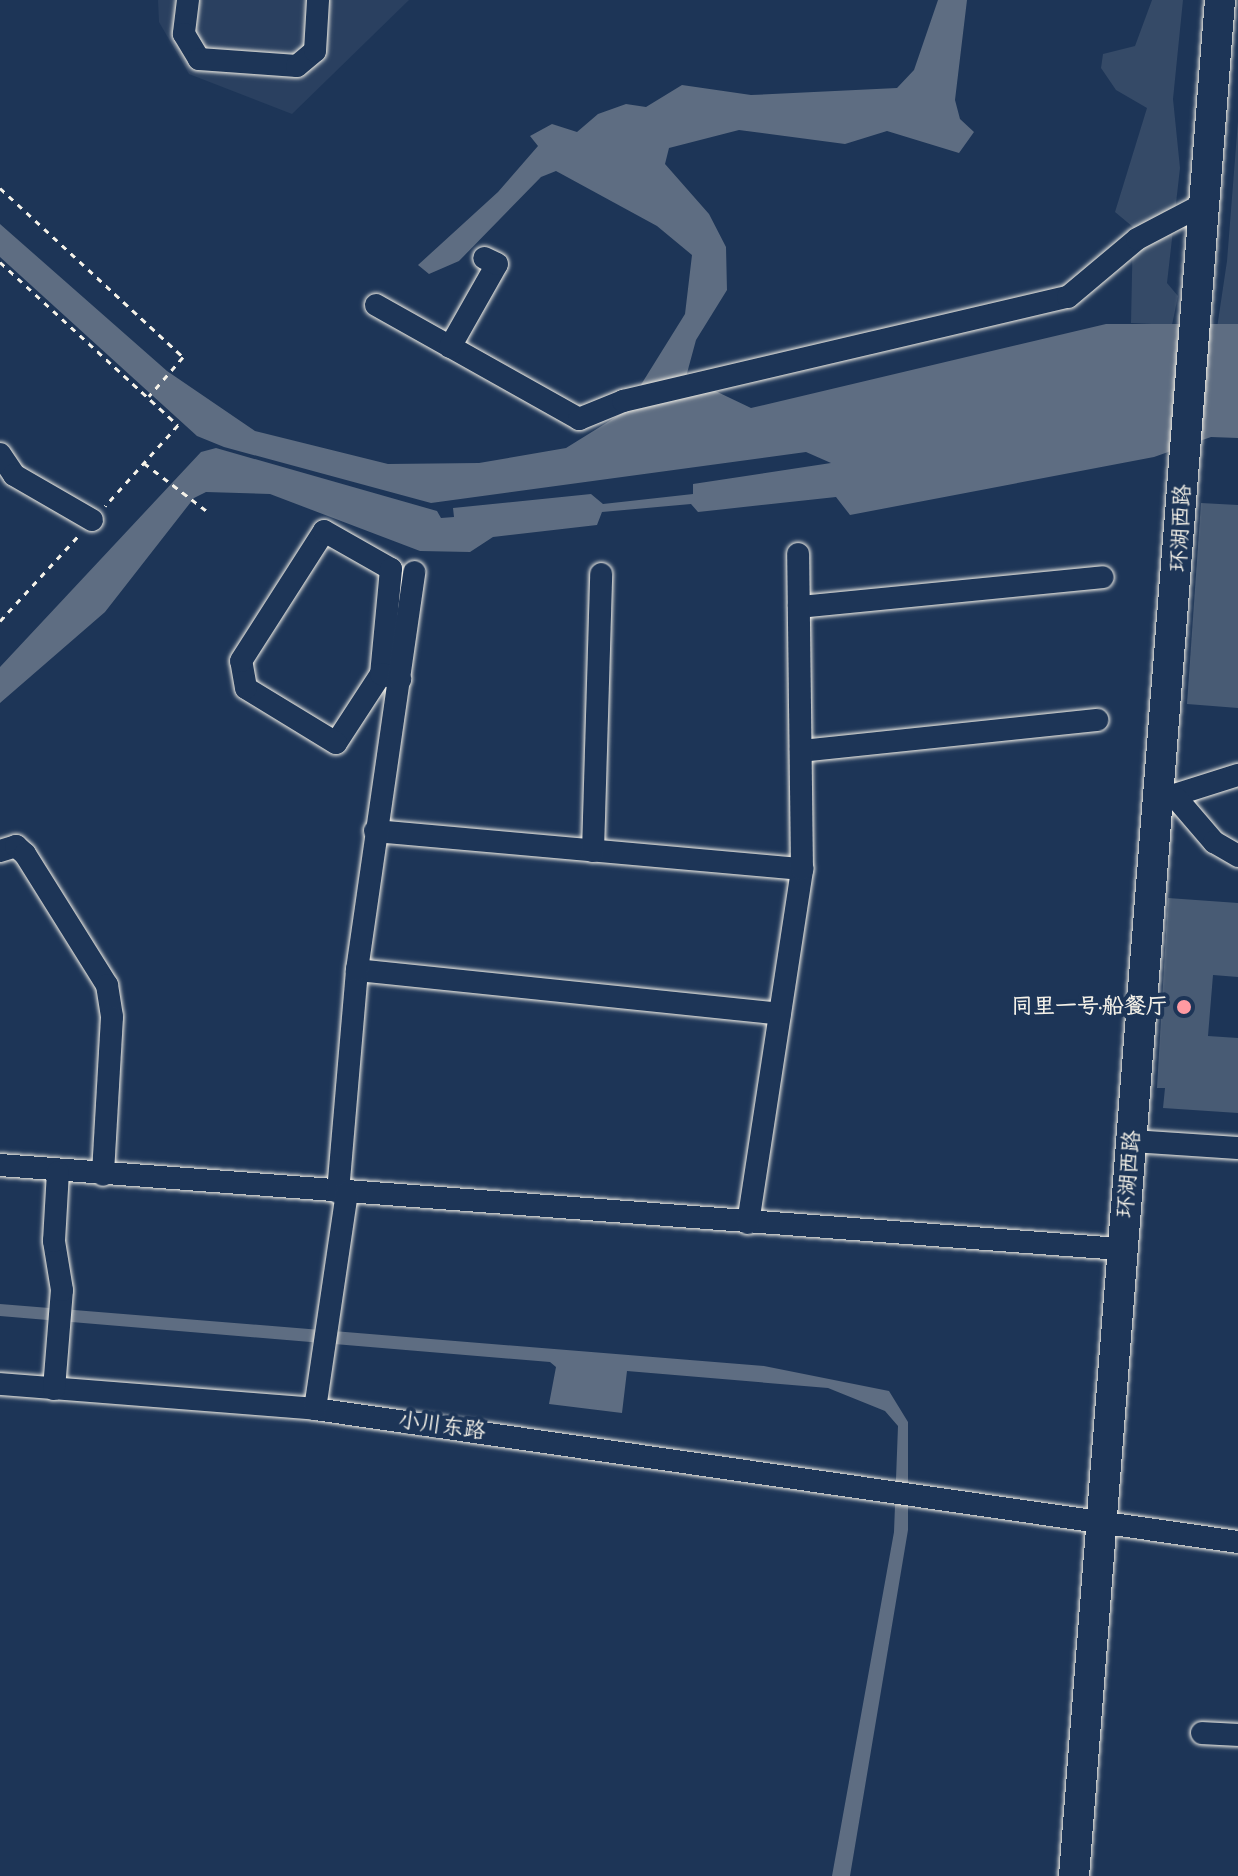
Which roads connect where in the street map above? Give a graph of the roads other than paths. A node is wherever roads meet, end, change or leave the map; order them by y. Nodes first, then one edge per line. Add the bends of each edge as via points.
1 (188, 0) edge
2 (318, 0) edge
3 (1220, 0) edge
4 (1206, 203) junction
5 (484, 258) dead end
6 (376, 305) dead end
7 (450, 347) junction
8 (0, 454) edge
9 (92, 520) road end
10 (798, 554) dead end
11 (414, 572) dead end
12 (601, 574) dead end
13 (1103, 577) dead end
14 (799, 607) junction
15 (390, 676) junction
16 (1097, 720) dead end
17 (801, 751) junction
18 (1238, 775) edge
19 (1168, 798) junction
20 (375, 831) junction
21 (8, 848) edge
22 (593, 851) junction
23 (1238, 856) edge
24 (802, 869) junction
25 (357, 970) junction
26 (780, 1014) junction
27 (1132, 1141) junction
28 (1238, 1148) edge
29 (0, 1165) edge
30 (58, 1172) junction
31 (103, 1175) junction
32 (342, 1192) junction
33 (748, 1223) junction
34 (1121, 1249) junction
35 (0, 1384) edge
36 (54, 1389) junction
37 (315, 1409) junction
38 (1104, 1520) junction
39 (1238, 1542) edge
40 (1202, 1733) dead end
41 (1238, 1735) edge
42 (1074, 1876) edge

1 - 2 street via 184,34 199,59 297,66 315,51
3 - 4 main road, 环湖西路
4 - 7 street via 1137,239 1068,297 623,401 579,419
4 - 19 main road, 环湖西路 via 1184,471
5 - 7 street via 497,264
6 - 7 street
8 - 9 street via 14,475
10 - 14 street
11 - 15 street
12 - 22 street
13 - 14 street
14 - 17 street
15 - 15 street via 395,577 324,531 241,661 246,688 336,743
15 - 20 street
16 - 17 street
17 - 24 street
18 - 19 street
19 - 23 street via 1214,842
19 - 27 main road, 环湖西路
20 - 22 street
20 - 25 street
21 - 31 street via 107,985 112,1017
22 - 24 street
24 - 26 street
25 - 26 street
25 - 32 street
26 - 33 street
27 - 28 street
27 - 34 main road, 环湖西路
29 - 30 street
30 - 31 street
30 - 36 street via 54,1241 62,1290
31 - 32 street
32 - 33 street
32 - 37 street
33 - 34 street
34 - 38 main road, 环湖西路
35 - 36 street, 小川东路
36 - 37 street, 小川东路
37 - 38 street, 小川东路 via 925,1501
38 - 39 street, 小川东路
38 - 42 main road, 环湖西路
40 - 41 street

